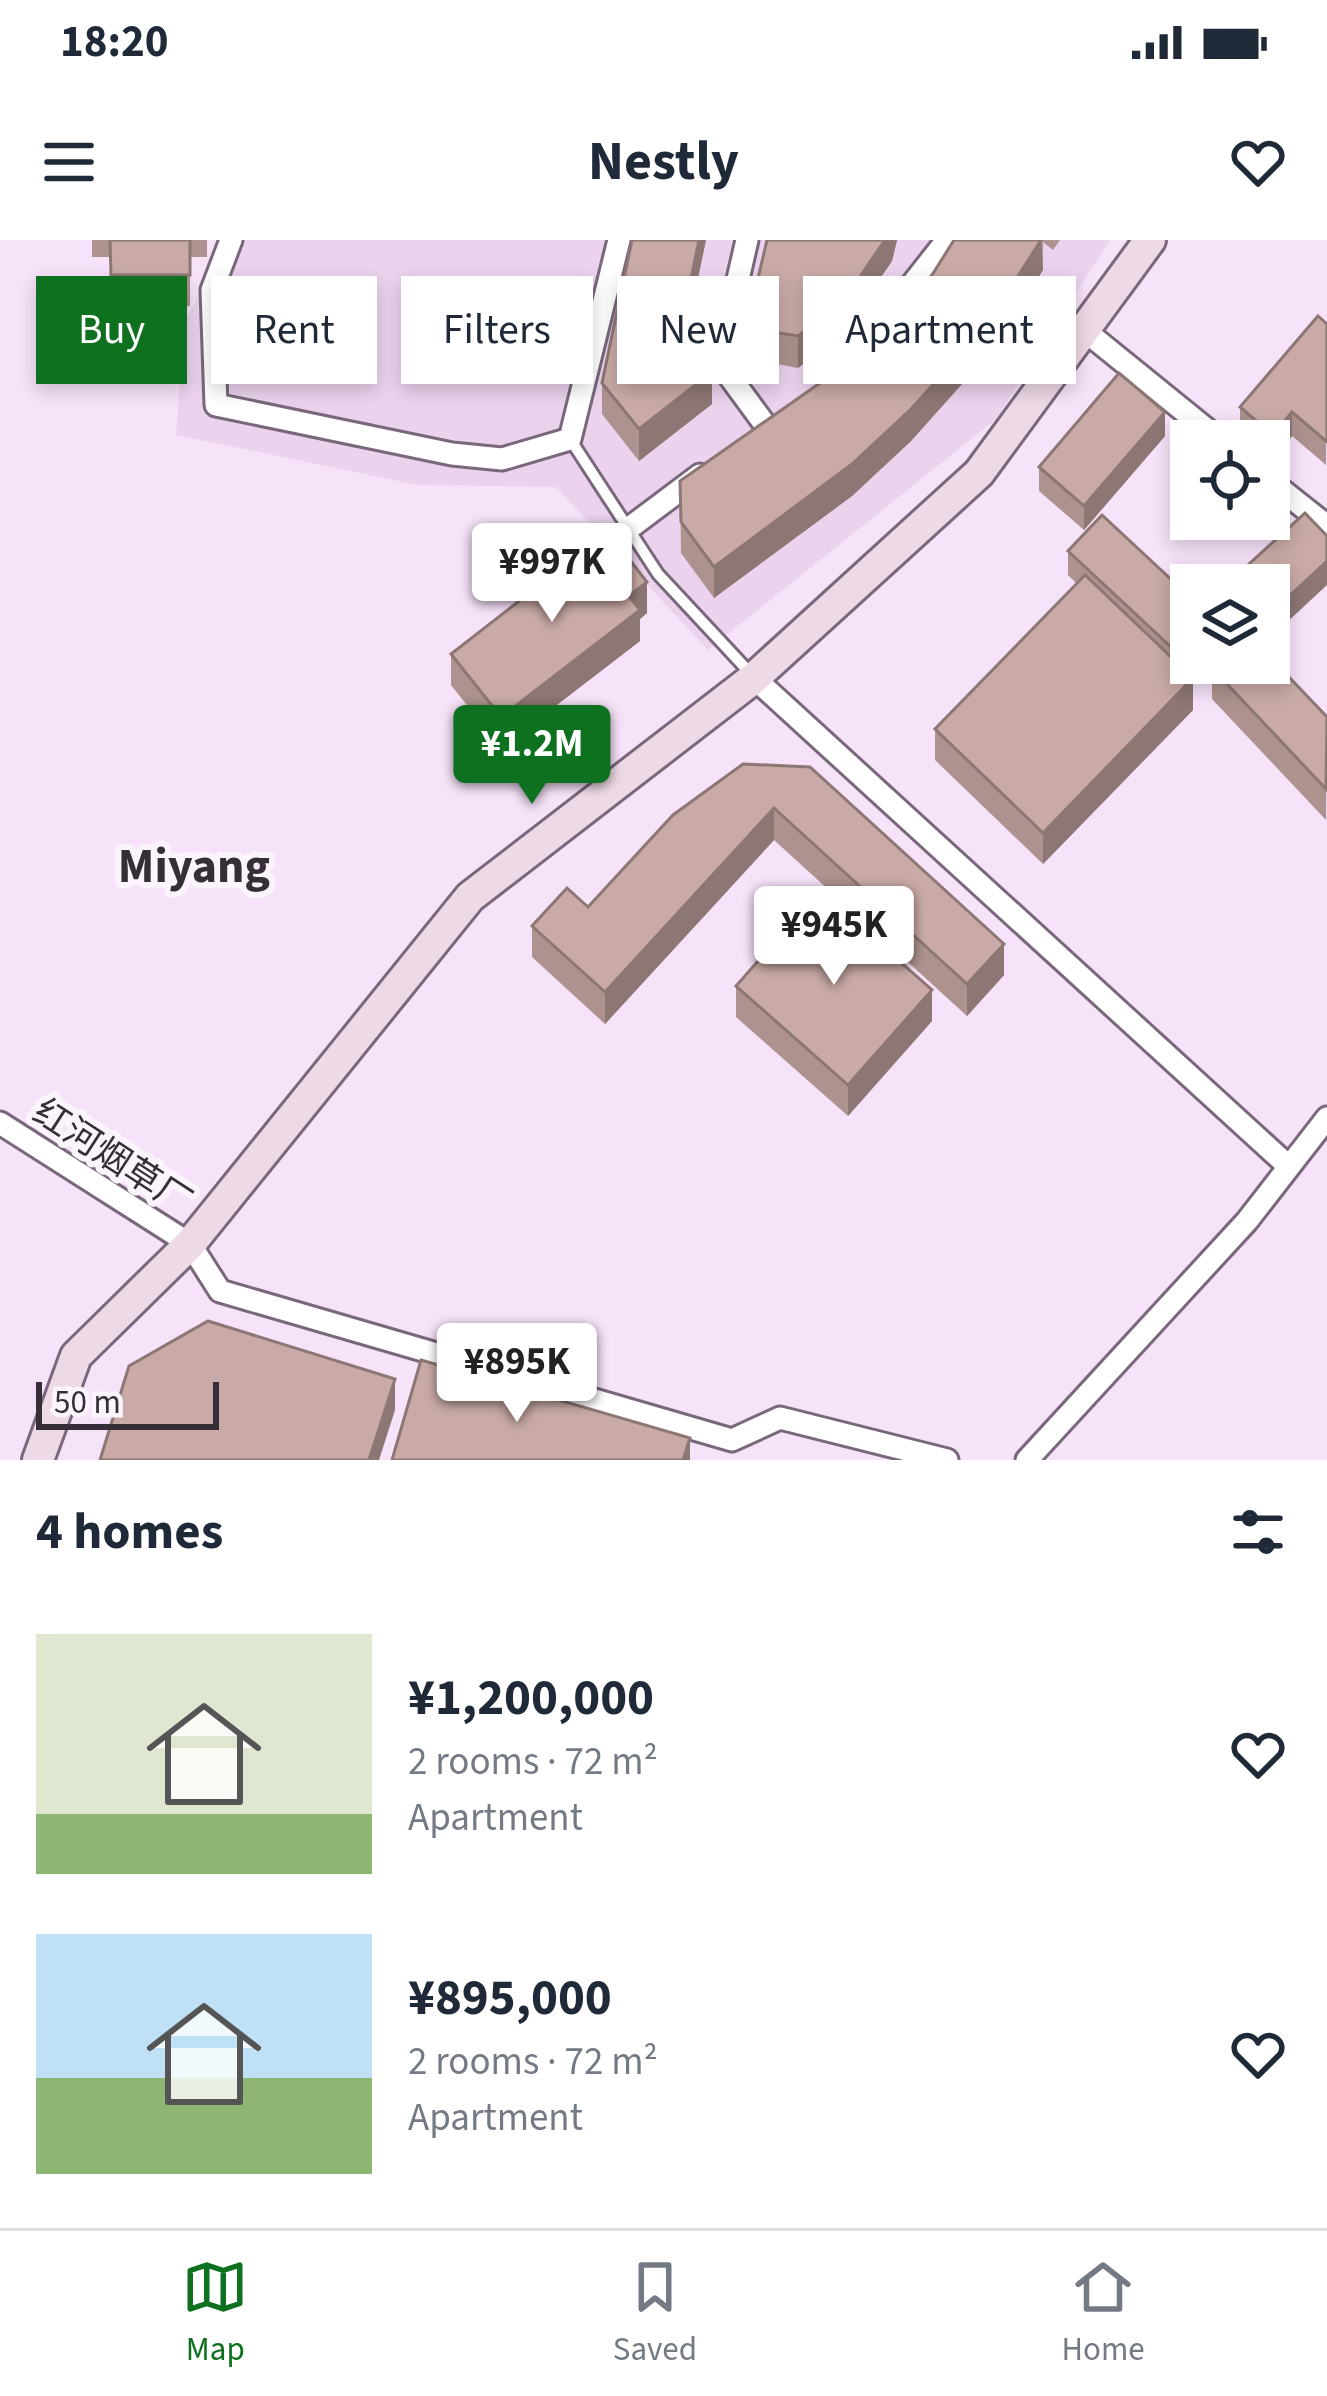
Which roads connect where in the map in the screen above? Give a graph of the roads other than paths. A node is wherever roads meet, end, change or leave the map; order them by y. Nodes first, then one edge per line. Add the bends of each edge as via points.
1 (231, 240) edge
2 (619, 240) edge
3 (747, 240) edge
4 (946, 240) edge
5 (1150, 240) edge
6 (1084, 330) junction
7 (817, 388) edge
8 (1195, 420) edge
9 (766, 426) edge
10 (570, 439) junction
11 (714, 465) edge
12 (1290, 497) edge
13 (1327, 526) edge
14 (628, 529) junction
15 (754, 678) junction
16 (1327, 1118) edge
17 (0, 1123) edge
18 (1286, 1164) junction
19 (190, 1244) junction
20 (730, 1450) edge
21 (38, 1460) edge
22 (947, 1460) edge
23 (1027, 1460) edge

1 - 10 street via 212,290 216,405 502,459
2 - 10 street
3 - 9 street via 719,362
4 - 7 street via 851,362
5 - 6 street
6 - 8 street
6 - 15 street via 980,473
10 - 14 lane
11 - 14 street
12 - 13 street
14 - 15 lane via 658,574
15 - 18 street
15 - 19 street via 470,897
16 - 18 street
17 - 19 street, 红河烟草厂
18 - 23 street via 1247,1221
19 - 20 street via 220,1291
19 - 21 street via 76,1356
20 - 22 street via 780,1418

